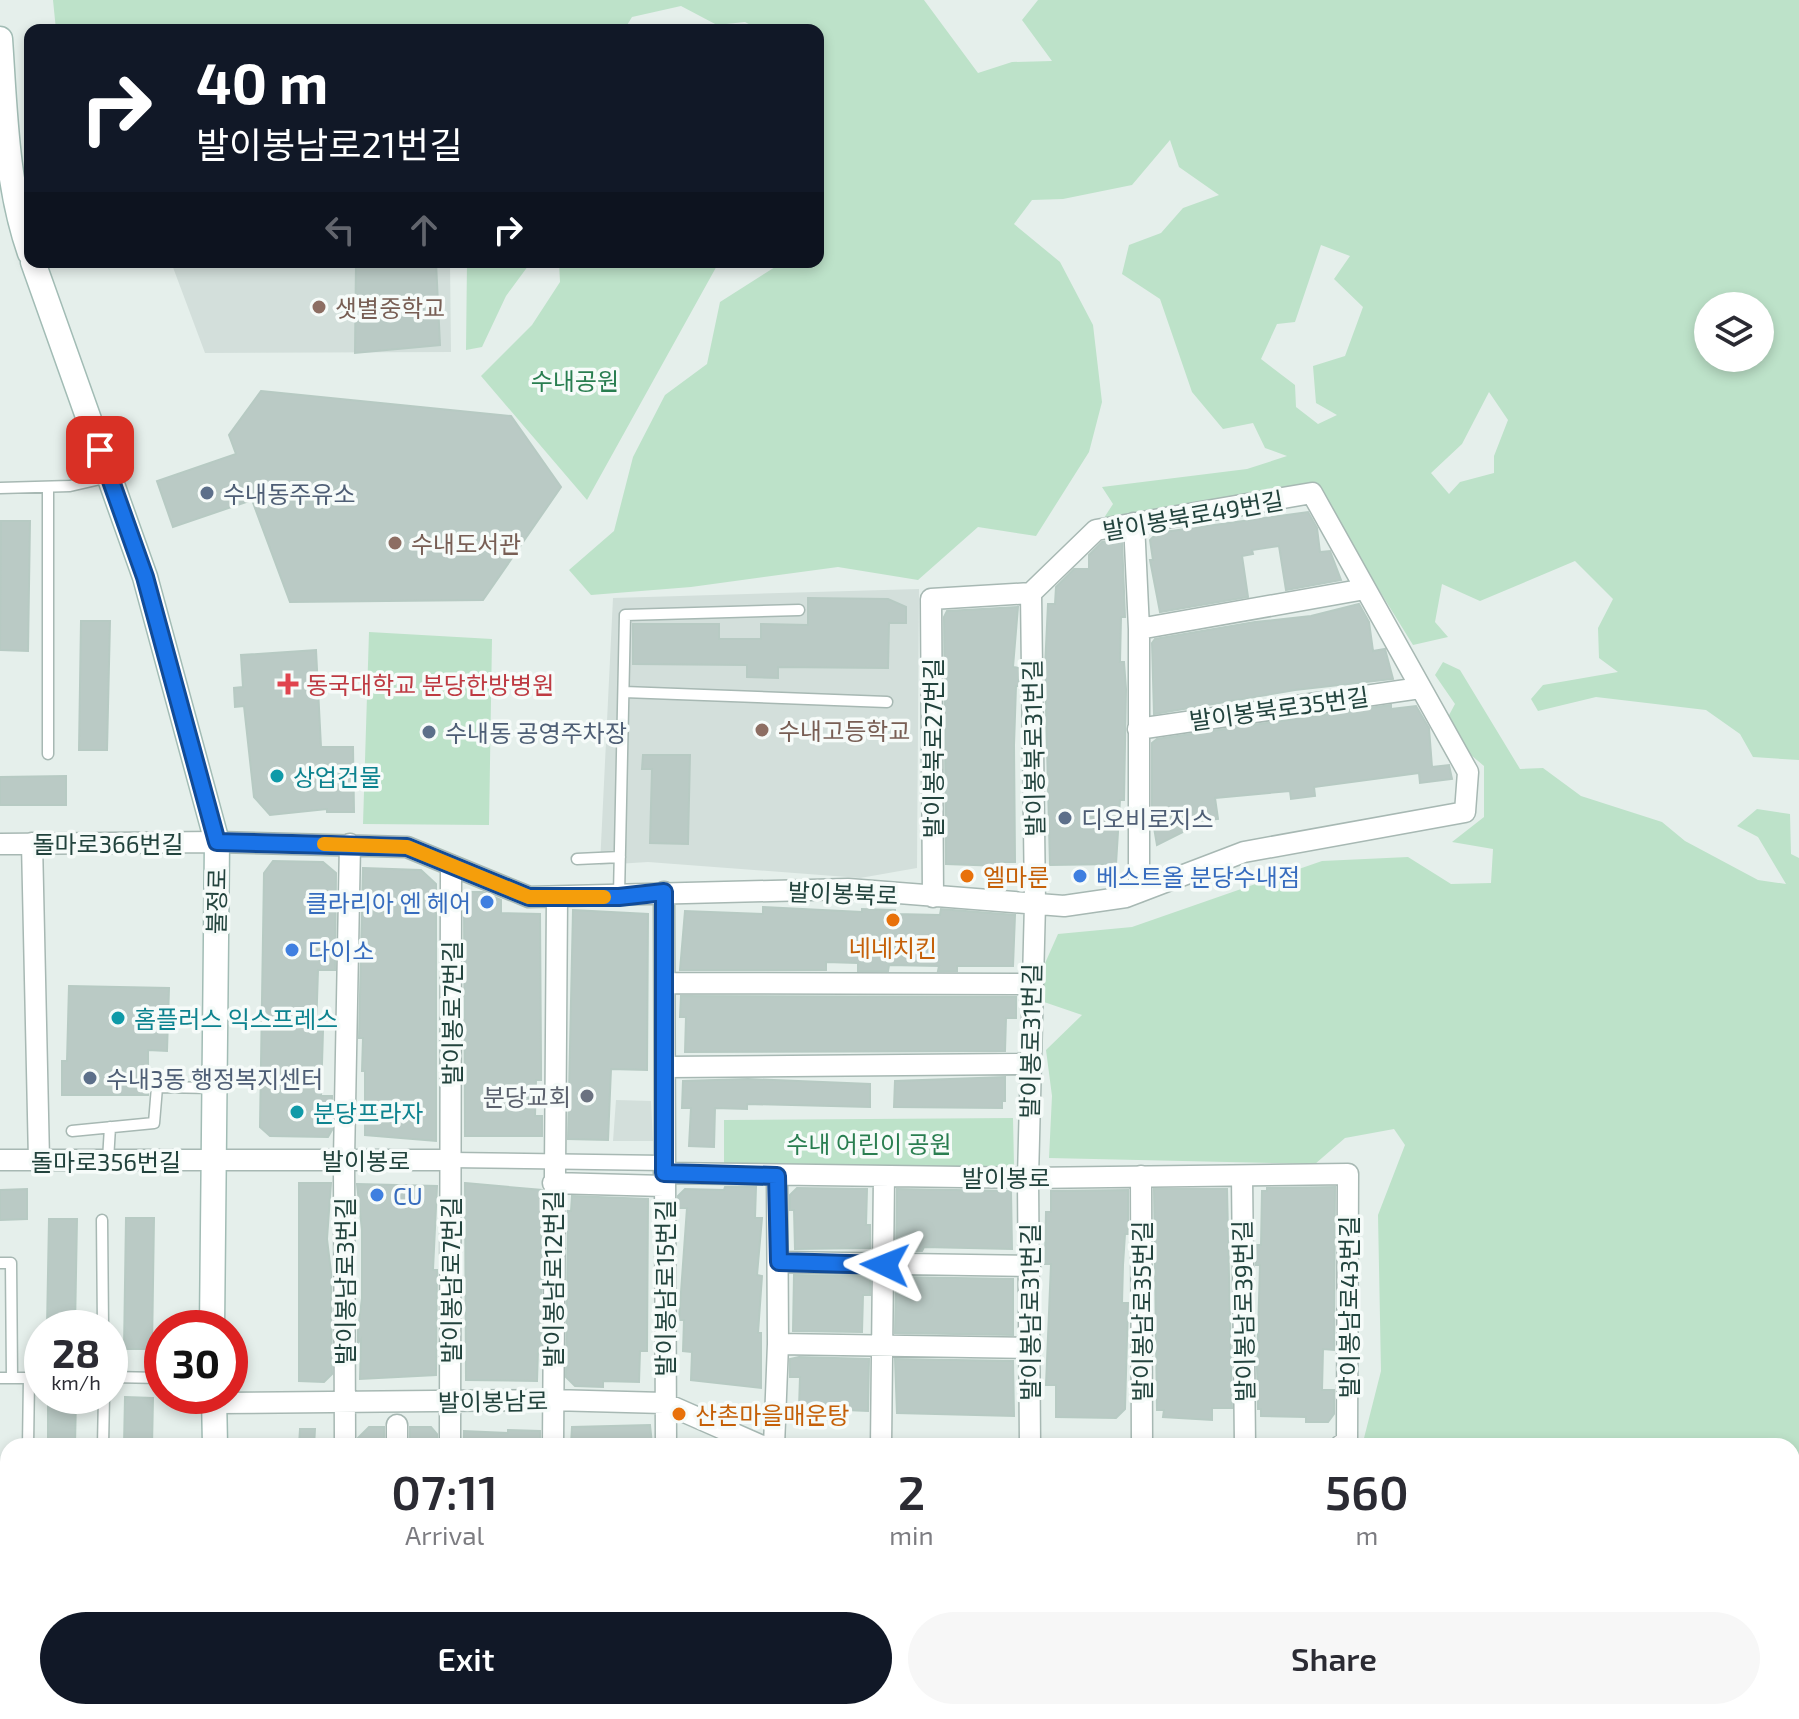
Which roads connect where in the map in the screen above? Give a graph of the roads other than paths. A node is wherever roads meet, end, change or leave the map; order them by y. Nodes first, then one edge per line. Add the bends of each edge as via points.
1 (0, 39) edge
2 (14, 183) edge
3 (16, 218) edge
4 (24, 238) edge
5 (35, 268) edge
6 (109, 477) junction
7 (48, 487) junction
8 (0, 488) edge
9 (1134, 523) junction
10 (1365, 589) junction
11 (1031, 593) junction
12 (799, 610) dead end
13 (1139, 629) junction
14 (1420, 688) junction
15 (624, 692) junction
16 (887, 702) dead end
17 (1138, 729) junction
18 (48, 754) dead end
19 (1465, 812) joint
20 (217, 842) junction
21 (32, 843) junction
22 (0, 844) edge
23 (350, 844) junction
24 (620, 857) junction
25 (577, 859) dead end
26 (451, 865) junction
27 (664, 892) junction
28 (1139, 892) junction
29 (557, 897) junction
30 (619, 897) junction
31 (933, 897) junction
32 (1035, 903) junction
33 (665, 983) junction
34 (1031, 984) junction
35 (1030, 1064) junction
36 (667, 1067) junction
37 (214, 1088) junction
38 (110, 1127) junction
39 (72, 1131) dead end
40 (344, 1159) junction
41 (0, 1160) edge
42 (39, 1160) junction
43 (108, 1160) junction
44 (450, 1160) junction
45 (553, 1160) junction
46 (212, 1161) junction
47 (664, 1174) junction
48 (1348, 1174) joint
49 (777, 1176) junction
50 (884, 1176) junction
51 (1141, 1176) junction
52 (1242, 1176) junction
53 (1028, 1178) junction
54 (553, 1183) junction
55 (102, 1220) dead end
56 (779, 1262) junction
57 (0, 1263) edge
58 (885, 1265) junction
59 (1030, 1266) junction
60 (103, 1310) edge
61 (212, 1310) edge
62 (778, 1344) junction
63 (881, 1347) junction
64 (1030, 1348) junction
65 (6, 1350) edge
66 (6, 1378) edge
67 (551, 1400) junction
68 (248, 1401) edge
69 (450, 1401) junction
70 (344, 1403) junction
71 (664, 1403) junction
72 (28, 1414) edge
73 (104, 1414) edge
74 (215, 1414) edge
75 (397, 1425) dead end
76 (28, 1438) edge
77 (103, 1438) edge
78 (215, 1438) edge
79 (345, 1438) edge
80 (397, 1438) edge
81 (450, 1438) edge
82 (553, 1438) edge
83 (666, 1438) edge
84 (744, 1438) edge
85 (774, 1438) edge
86 (881, 1438) edge
87 (1030, 1438) edge
88 (1142, 1438) edge
89 (1245, 1438) edge
90 (1344, 1438) edge

1 - 2 main road
2 - 3 main road
3 - 4 main road
5 - 6 main road, 불정로
6 - 7 lane
6 - 20 main road, 불정로 via 145,577
7 - 8 lane
7 - 18 lane
9 - 10 street, 발이봉북로49번길 via 1312,493
9 - 11 street, 발이봉북로49번길 via 1096,530
9 - 13 street
10 - 13 street
10 - 14 street, 발이봉북로49번길
11 - 31 street, 발이봉북로27번길 via 931,599
11 - 32 street, 발이봉북로31번길
12 - 15 lane via 625,615
13 - 17 street
14 - 17 street, 발이봉북로35번길
14 - 19 street, 발이봉북로49번길 via 1468,772
15 - 16 lane
15 - 24 lane
17 - 28 street
19 - 28 street, 발이봉북로 via 1244,852
20 - 21 street, 돌마로366번길
20 - 23 street, 발이봉북로
20 - 37 main road, 불정로
21 - 22 street, 돌마로366번길
21 - 42 street
23 - 26 street, 발이봉북로 via 407,847
23 - 40 street, 발이봉남로3번길
24 - 25 lane
24 - 30 lane
26 - 29 street, 발이봉북로 via 529,897
26 - 44 street, 발이봉로7번길
27 - 30 street, 발이봉북로
27 - 31 street, 발이봉북로 via 848,889
27 - 33 street, 발이봉남로15번길
28 - 32 street, 발이봉북로 via 1064,906
29 - 30 street, 발이봉북로
29 - 45 street, 발이봉남로12번길
31 - 32 street, 발이봉북로
32 - 34 street, 발이봉로31번길
33 - 34 street
33 - 36 street, 발이봉남로15번길
34 - 35 street, 발이봉로31번길
35 - 36 street
35 - 53 street, 발이봉로31번길
36 - 47 street, 발이봉남로15번길
37 - 38 lane via 157,1087 154,1123
37 - 46 main road, 불정로
38 - 39 lane
38 - 43 lane
40 - 44 street, 발이봉로
40 - 46 street, 발이봉로
40 - 70 street, 발이봉남로3번길
41 - 42 street, 돌마로356번길
42 - 43 street, 돌마로356번길
43 - 46 street, 돌마로356번길
44 - 45 street, 발이봉로
44 - 69 street, 발이봉남로7번길
45 - 47 street, 발이봉로
45 - 54 street, 발이봉남로12번길
46 - 61 main road, 불정로
47 - 49 street, 발이봉로
47 - 54 street
47 - 71 street, 발이봉남로15번길
48 - 52 street, 발이봉로
48 - 90 street, 발이봉남로43번길
49 - 50 street, 발이봉로
49 - 56 street
50 - 53 street, 발이봉로
50 - 58 street
51 - 52 street, 발이봉로
51 - 53 street, 발이봉로
51 - 88 street, 발이봉남로35번길
52 - 89 street, 발이봉남로39번길
53 - 59 street, 발이봉남로31번길
54 - 67 street, 발이봉남로12번길
55 - 60 lane
56 - 58 street
56 - 62 street
57 - 65 lane via 11,1263
58 - 59 street
58 - 63 street
59 - 64 street, 발이봉남로31번길
62 - 63 street
62 - 85 street
63 - 64 street
63 - 86 street
64 - 87 street, 발이봉남로31번길
65 - 66 lane
67 - 69 street, 발이봉남로
67 - 71 street, 발이봉남로
67 - 82 street, 발이봉남로12번길
68 - 70 street, 발이봉남로
69 - 70 street, 발이봉남로
69 - 81 street, 발이봉남로7번길
70 - 79 street, 발이봉남로3번길
71 - 83 street, 발이봉남로15번길
71 - 84 street, 발이봉남로
72 - 76 lane
73 - 77 lane
74 - 78 main road
75 - 80 street

